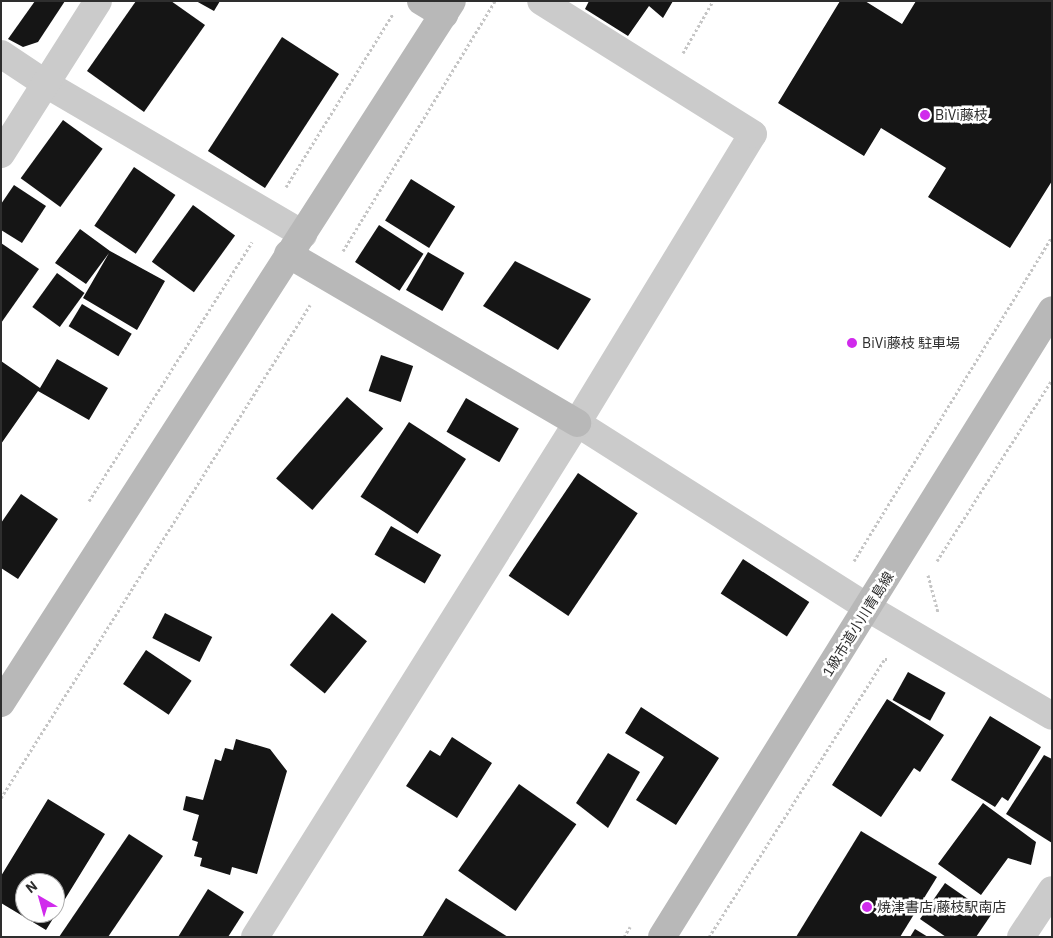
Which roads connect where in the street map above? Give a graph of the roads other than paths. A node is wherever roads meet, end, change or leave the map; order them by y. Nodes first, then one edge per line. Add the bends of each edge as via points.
1 (98, 1) edge
2 (541, 1) edge
3 (439, 6) edge
4 (1, 54) edge
5 (46, 84) junction
6 (1, 154) edge
7 (296, 244) junction
8 (1052, 310) edge
9 (577, 423) junction
10 (868, 608) junction
11 (1, 703) edge
12 (1052, 716) edge
13 (1052, 890) edge
14 (255, 937) edge
15 (662, 937) edge
16 (1021, 937) edge

1 - 5 street
2 - 9 street via 753,134
3 - 7 street
4 - 5 street
5 - 6 street
5 - 7 street via 269,214
7 - 9 street via 327,277
7 - 11 street
8 - 10 street, 1級市道小川青島線
9 - 10 street
9 - 14 street
10 - 12 street
10 - 15 street, 1級市道小川青島線
13 - 16 street

